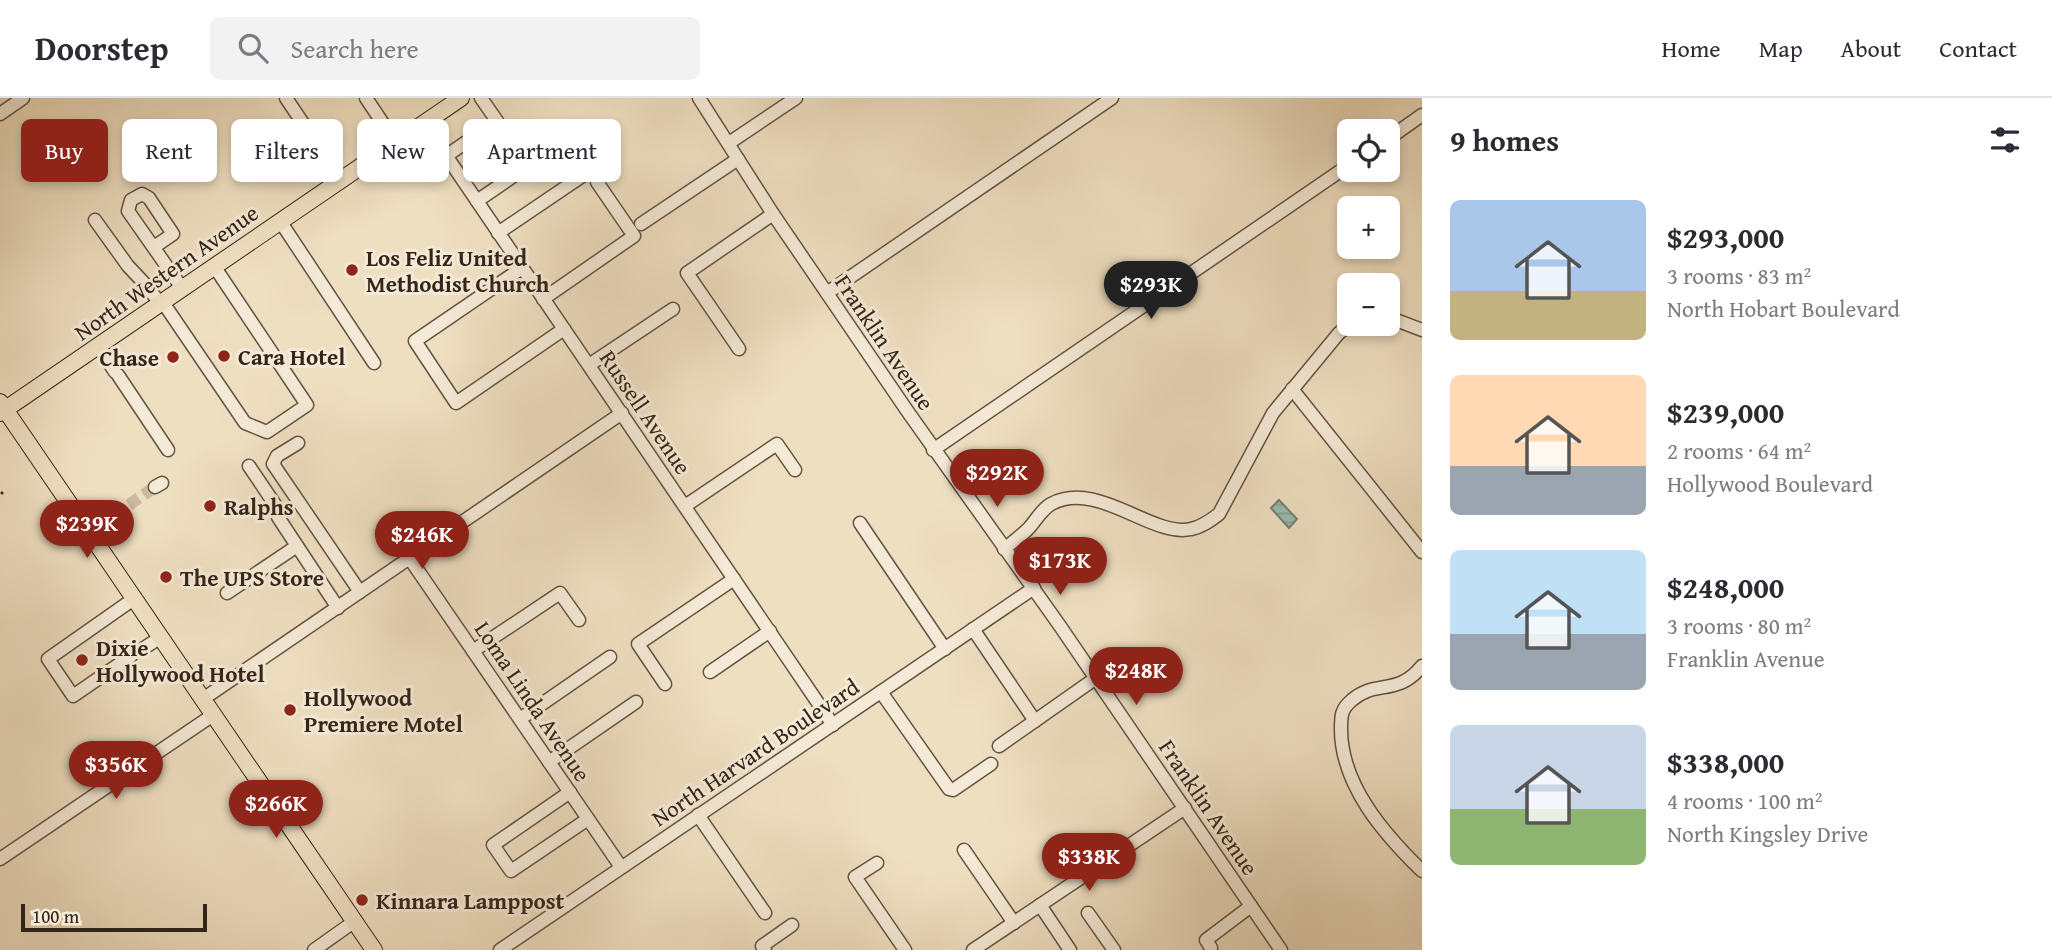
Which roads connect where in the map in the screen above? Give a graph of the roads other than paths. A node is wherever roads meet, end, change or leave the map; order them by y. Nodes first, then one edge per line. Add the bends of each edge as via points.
1 (23, 98) edge
2 (286, 98) edge
3 (366, 98) edge
4 (461, 98) edge
5 (481, 98) edge
6 (699, 98) edge
7 (796, 98) edge
8 (1112, 98) edge
9 (0, 114) edge
10 (1422, 116) edge
11 (300, 119) edge
12 (380, 119) edge
13 (431, 119) edge
14 (1400, 131) edge
15 (729, 144) junction
16 (449, 154) edge
17 (738, 159) junction
18 (449, 160) edge
19 (1337, 173) edge
20 (338, 182) edge
21 (597, 182) dead end
22 (477, 201) junction
23 (773, 214) junction
24 (95, 220) dead end
25 (280, 221) junction
26 (641, 224) dead end
27 (498, 233) junction
28 (154, 247) dead end
29 (214, 266) junction
30 (522, 268) junction
31 (182, 288) junction
32 (827, 293) junction
33 (543, 299) junction
34 (161, 302) junction
35 (673, 309) dead end
36 (1400, 322) edge
37 (564, 329) junction
38 (1422, 330) edge
39 (1337, 334) edge
40 (98, 346) junction
41 (739, 349) dead end
42 (374, 363) dead end
43 (589, 365) junction
44 (1292, 389) junction
45 (2, 408) edge
46 (622, 413) junction
47 (299, 443) dead end
48 (168, 450) dead end
49 (933, 450) junction
50 (249, 466) dead end
51 (795, 470) dead end
52 (685, 506) junction
53 (114, 515) tunnel mouth
54 (860, 523) dead end
55 (89, 531) junction
56 (297, 546) junction
57 (1004, 549) junction
58 (1422, 552) edge
59 (410, 558) junction
60 (734, 579) junction
61 (1034, 589) junction
62 (227, 593) dead end
63 (360, 593) junction
64 (135, 598) junction
65 (338, 608) junction
66 (579, 620) dead end
67 (973, 629) junction
68 (770, 631) junction
69 (161, 637) junction
70 (144, 648) dead end
71 (945, 649) junction
72 (473, 651) junction
73 (131, 656) dead end
74 (610, 657) dead end
75 (1422, 666) edge
76 (710, 672) dead end
77 (1096, 678) junction
78 (665, 684) dead end
79 (881, 692) junction
80 (203, 699) junction
81 (636, 702) dead end
82 (213, 715) junction
83 (520, 719) junction
84 (1035, 721) junction
85 (833, 725) junction
86 (999, 746) dead end
87 (549, 762) junction
88 (991, 764) dead end
89 (570, 792) junction
90 (1185, 808) junction
91 (698, 816) junction
92 (588, 819) junction
93 (964, 850) dead end
94 (2, 853) edge
95 (877, 863) dead end
96 (621, 867) junction
97 (1422, 871) edge
98 (1040, 905) junction
99 (1251, 906) junction
100 (765, 913) dead end
101 (1088, 913) dead end
102 (355, 921) junction
103 (1014, 923) junction
104 (792, 925) dead end
105 (1211, 948) dead end
106 (314, 950) edge
107 (374, 950) edge
108 (500, 950) edge
109 (765, 950) edge
110 (905, 950) edge
111 (974, 950) edge
112 (1070, 950) edge
113 (1114, 950) edge
114 (1281, 950) edge

1 - 9 street
2 - 11 street
3 - 12 street
4 - 13 main road, North Western Avenue
5 - 16 street via 497,121
6 - 15 street, Franklin Avenue
7 - 15 street
8 - 32 street
10 - 14 street
15 - 17 street, Franklin Avenue
17 - 23 street, Franklin Avenue
17 - 26 street
18 - 22 street, Russell Avenue
19 - 49 street
20 - 25 main road, North Western Avenue
21 - 33 street via 634,236
22 - 27 street, Russell Avenue
22 - 27 street via 569,138 591,170
23 - 32 street, Franklin Avenue
23 - 41 street via 687,272
24 - 34 street via 128,267
25 - 29 main road, North Western Avenue
25 - 42 street
27 - 30 street, Russell Avenue
28 - 31 street
29 - 31 main road, North Western Avenue
29 - 34 street via 307,405 297,412 267,432 245,423
30 - 33 street, Russell Avenue
30 - 37 street via 415,341 449,393 456,403
31 - 34 main road, North Western Avenue
32 - 49 street, Franklin Avenue
33 - 37 street, Russell Avenue
34 - 40 main road, North Western Avenue
35 - 43 street
36 - 38 street
37 - 43 street, Russell Avenue
39 - 44 street
40 - 45 main road, North Western Avenue
40 - 48 street
43 - 46 street, Russell Avenue
44 - 57 street via 1273,413 1219,514 1206,524 1186,530 1167,527 1102,501 1070,499 1040,512
44 - 58 street
45 - 55 main road
46 - 52 street, Russell Avenue
46 - 59 street
47 - 63 street via 277,456 273,464
49 - 57 street, Franklin Avenue
50 - 56 street
51 - 52 street via 777,444
52 - 60 street, Russell Avenue
53 - 55 street
54 - 71 street
55 - 64 main road
56 - 62 street
56 - 65 street
57 - 61 street, Franklin Avenue
59 - 63 street
59 - 72 street, Loma Linda Avenue
60 - 68 street, Russell Avenue
60 - 78 street via 638,645
61 - 67 street, North Harvard Boulevard
61 - 77 street, Franklin Avenue
63 - 65 street
64 - 69 main road
64 - 73 street via 48,659 73,696
65 - 80 street
66 - 72 street via 560,593
67 - 71 street, North Harvard Boulevard
67 - 84 street
68 - 76 street
68 - 85 street, Russell Avenue
69 - 70 street
69 - 80 main road
71 - 79 street, North Harvard Boulevard
72 - 83 street, Loma Linda Avenue
74 - 83 street
75 - 97 street via 1396,687 1381,687 1355,697 1344,707 1341,741 1349,774 1371,812
77 - 84 street
77 - 90 street, Franklin Avenue
79 - 85 street, North Harvard Boulevard
79 - 88 street via 949,789
80 - 82 main road
81 - 87 street
82 - 94 street
82 - 102 main road
83 - 87 street, Loma Linda Avenue
84 - 86 street
85 - 91 street, North Harvard Boulevard
87 - 89 street, Loma Linda Avenue
89 - 92 street, Loma Linda Avenue
89 - 92 street via 493,845 511,872
90 - 98 street
90 - 99 street, Franklin Avenue
91 - 96 street, North Harvard Boulevard
91 - 100 street
92 - 96 street, Loma Linda Avenue
93 - 103 street
95 - 110 street via 855,877
96 - 108 street, North Harvard Boulevard
98 - 103 street
98 - 112 street
99 - 105 street via 1206,940
99 - 114 street, Franklin Avenue
101 - 113 street
102 - 106 street
102 - 107 main road
103 - 111 street
104 - 109 street via 762,946

